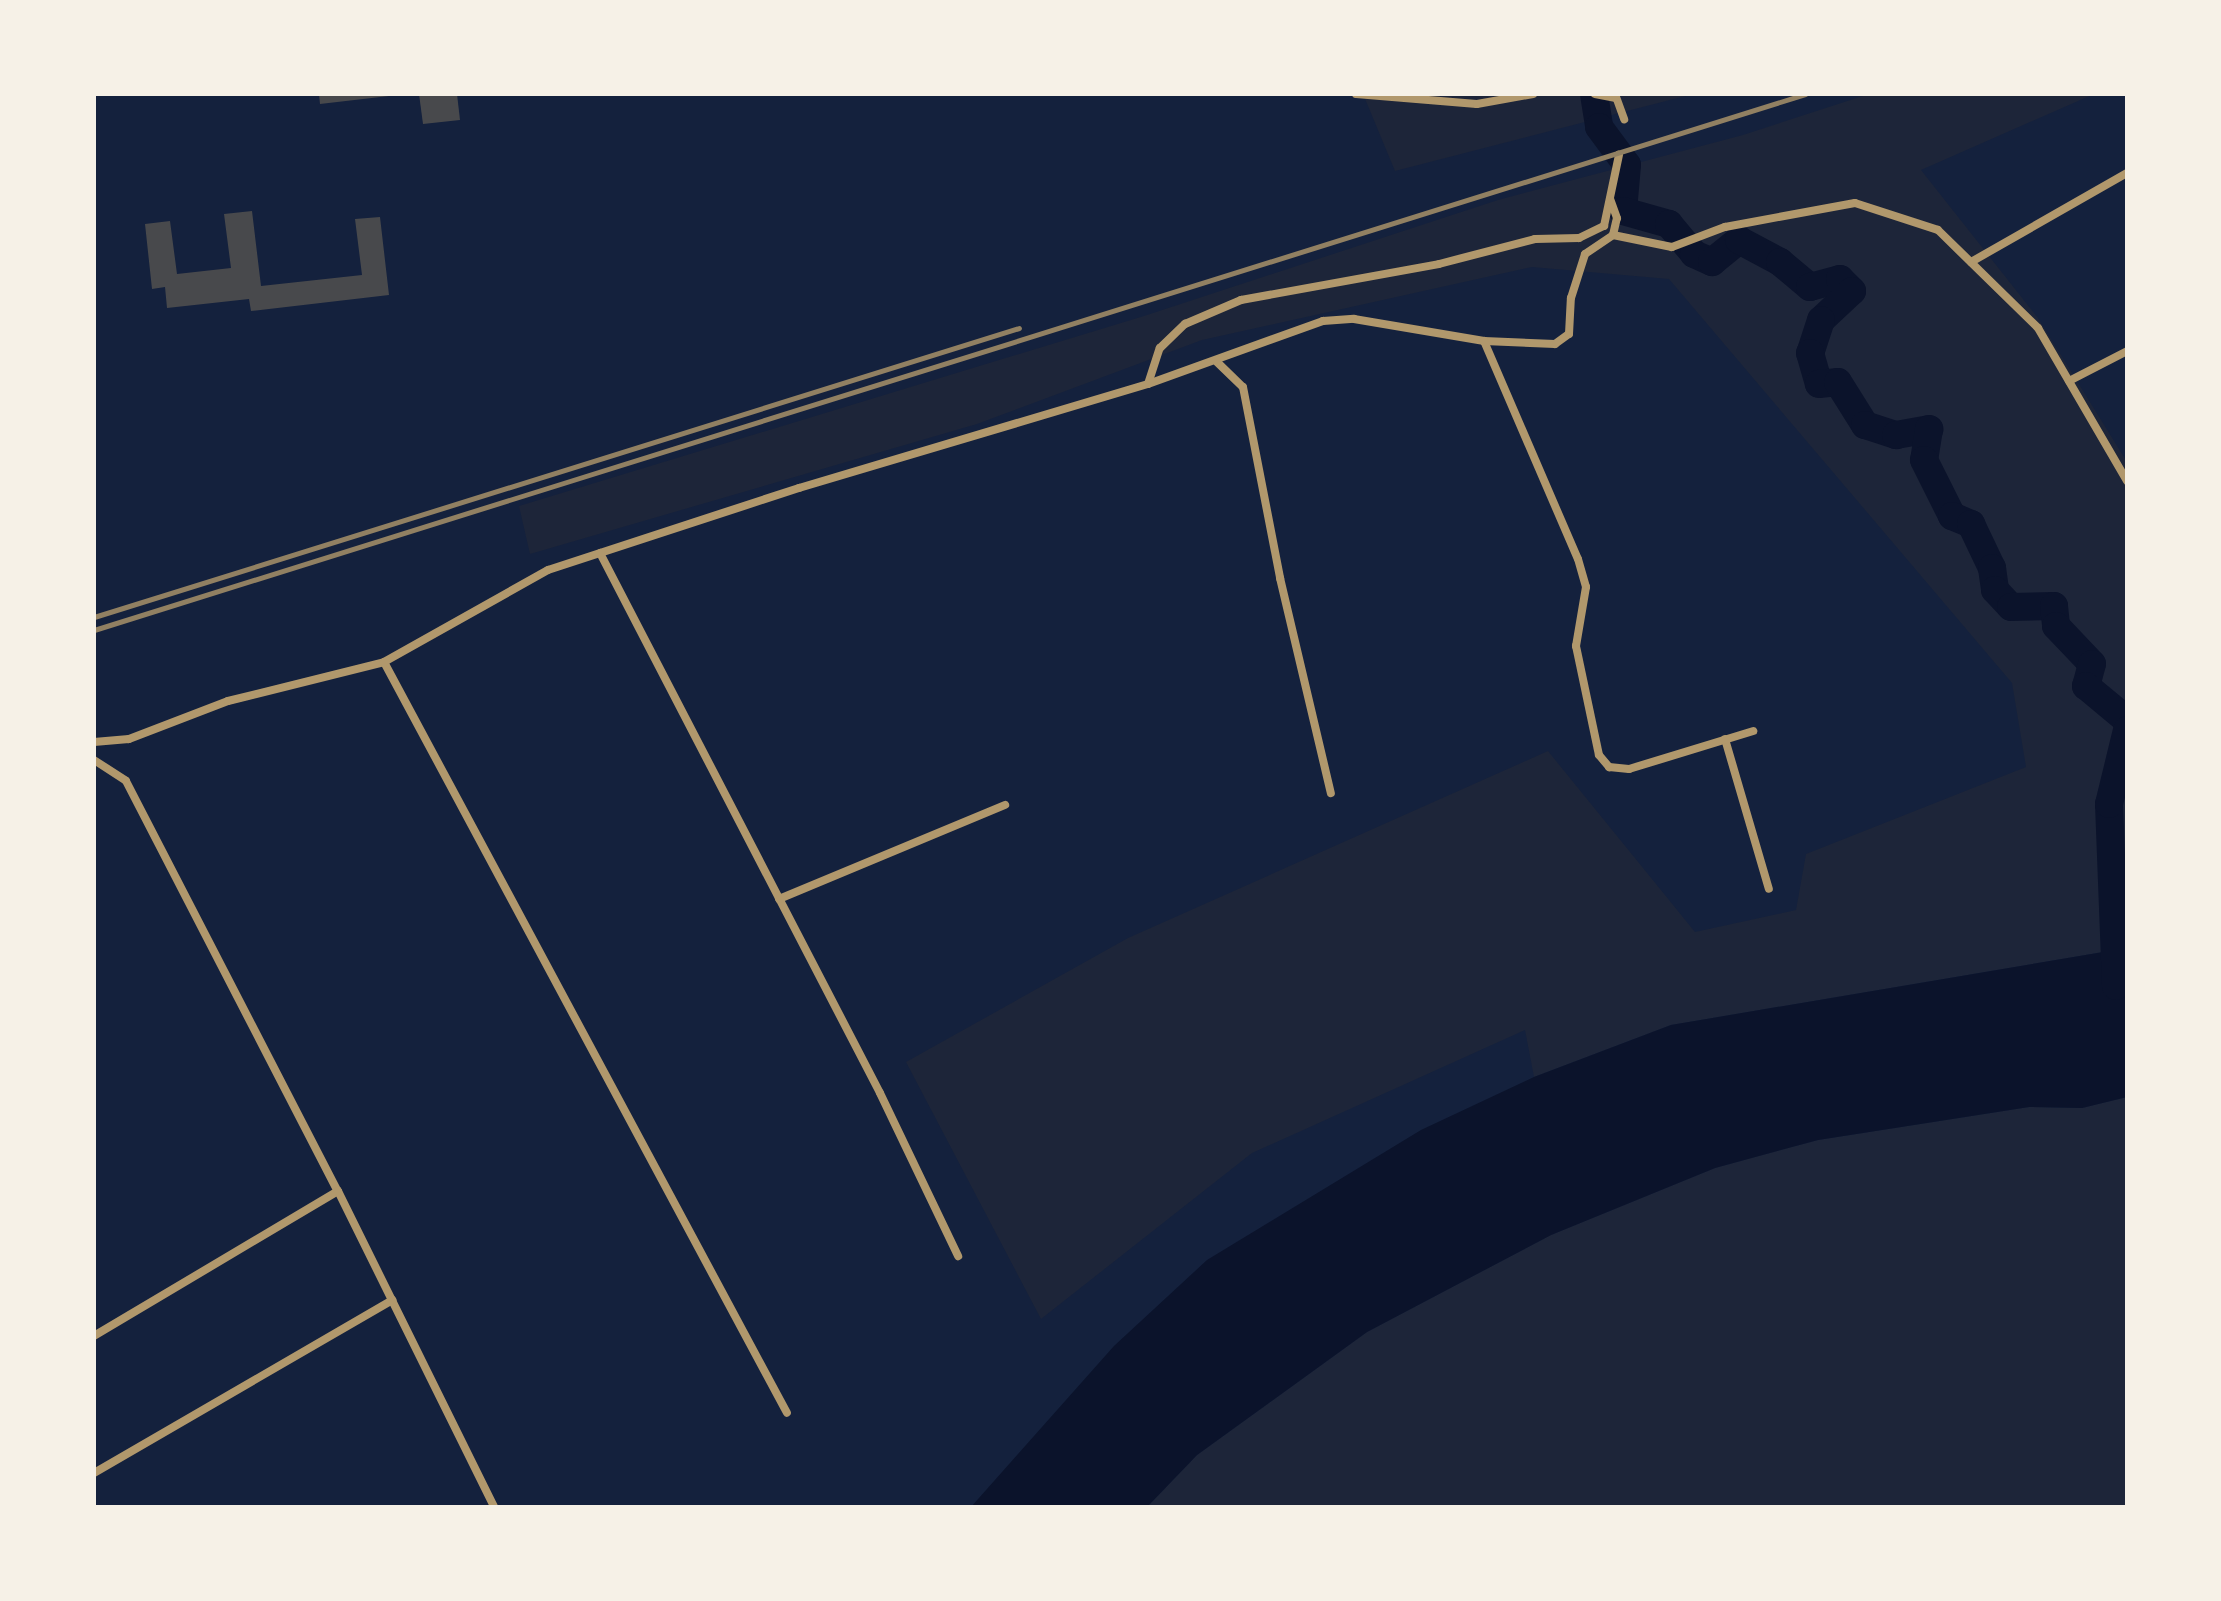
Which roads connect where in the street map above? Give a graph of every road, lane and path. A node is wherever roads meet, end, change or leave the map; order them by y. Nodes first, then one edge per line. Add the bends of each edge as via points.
1 (1356, 94) edge
2 (1533, 94) edge
3 (1595, 94) edge
4 (1615, 96) edge
5 (1624, 119) dead end
6 (1619, 155) dead end
7 (2127, 173) edge
8 (1610, 198) junction
9 (1613, 235) junction
10 (1971, 262) junction
11 (1484, 341) junction
12 (2127, 351) edge
13 (1217, 362) junction
14 (2069, 381) junction
15 (1148, 384) junction
16 (2127, 481) edge
17 (600, 553) junction
18 (384, 662) junction
19 (1753, 731) dead end
20 (1725, 739) junction
21 (94, 742) edge
22 (94, 760) edge
23 (1331, 793) dead end
24 (1005, 805) dead end
25 (1769, 889) dead end
26 (779, 899) junction
27 (338, 1191) junction
28 (958, 1256) dead end
29 (392, 1300) junction
30 (94, 1336) edge
31 (787, 1413) dead end
32 (94, 1473) edge
33 (494, 1507) edge

1 - 2 street via 1477,104
3 - 4 street
4 - 5 street
6 - 8 street
7 - 10 street
8 - 9 street via 1617,218
8 - 15 street via 1604,226 1579,238 1535,239 1439,264 1241,300 1185,324 1160,348
9 - 10 street via 1672,247 1725,227 1855,203 1938,230
9 - 11 street via 1585,254 1571,298 1569,334 1555,344
10 - 14 street via 2038,328
11 - 13 street via 1354,319 1323,321
11 - 20 street via 1586,587 1576,646 1599,755 1609,767 1629,769
12 - 14 street
13 - 15 street
13 - 23 street via 1243,387 1280,578
14 - 16 street
15 - 17 street
17 - 18 street via 548,570
17 - 26 street
18 - 21 street via 228,701 129,739
18 - 31 street
19 - 20 street
20 - 25 street
22 - 27 street via 126,781
24 - 26 street
26 - 28 street
27 - 29 street
27 - 30 street
29 - 32 street
29 - 33 street

